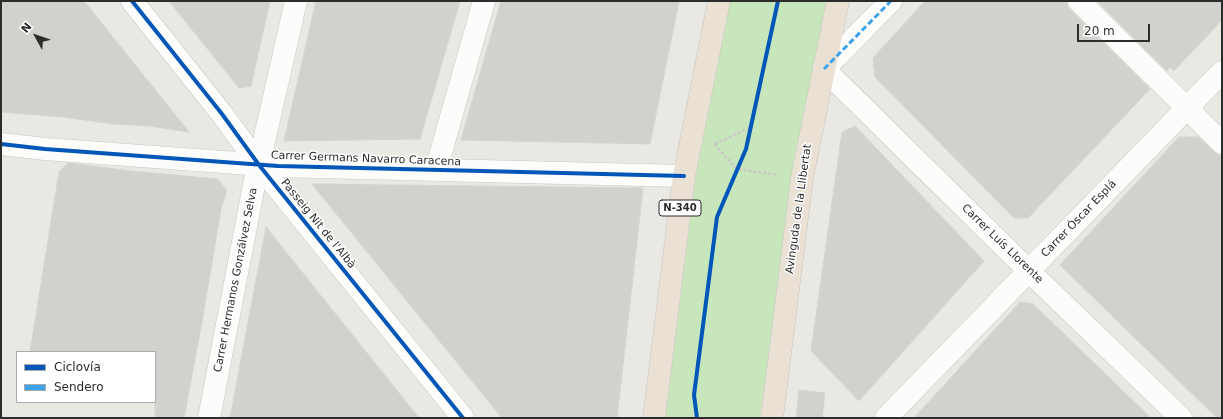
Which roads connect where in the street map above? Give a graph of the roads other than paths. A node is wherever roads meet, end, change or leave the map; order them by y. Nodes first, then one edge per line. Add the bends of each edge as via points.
1 (132, 1) edge
2 (296, 1) edge
3 (484, 1) edge
4 (719, 1) edge
5 (838, 1) edge
6 (891, 1) edge
7 (1079, 1) edge
8 (824, 69) junction
9 (1222, 72) edge
10 (1187, 108) junction
11 (1222, 142) edge
12 (1, 144) edge
13 (259, 164) junction
14 (436, 170) junction
15 (684, 176) junction
16 (1029, 271) junction
17 (210, 418) edge
18 (463, 418) edge
19 (654, 418) edge
20 (772, 418) edge
21 (886, 418) edge
22 (1181, 418) edge

1 - 13 street, Passeig Nit de l'Albà
2 - 13 street, Carrer Hermanos Gonzálvez Selva
3 - 14 street
4 - 15 highway, N-340
5 - 8 highway, Avinguda de la Llibertat
6 - 8 street
7 - 10 street
8 - 16 street, Carrer Luís Llorente
8 - 20 highway, Avinguda de la Llibertat via 802,178
9 - 10 street, Carrer Óscar Esplá
10 - 11 street
10 - 16 street, Carrer Óscar Esplá
12 - 13 street, Carrer Germans Navarro Caracena
13 - 14 street, Carrer Germans Navarro Caracena
13 - 17 street, Carrer Hermanos Gonzálvez Selva
13 - 18 street, Passeig Nit de l'Albà
14 - 15 street, Carrer Germans Navarro Caracena
15 - 19 highway, N-340
16 - 21 street, Carrer Óscar Esplá
16 - 22 street, Carrer Luís Llorente

